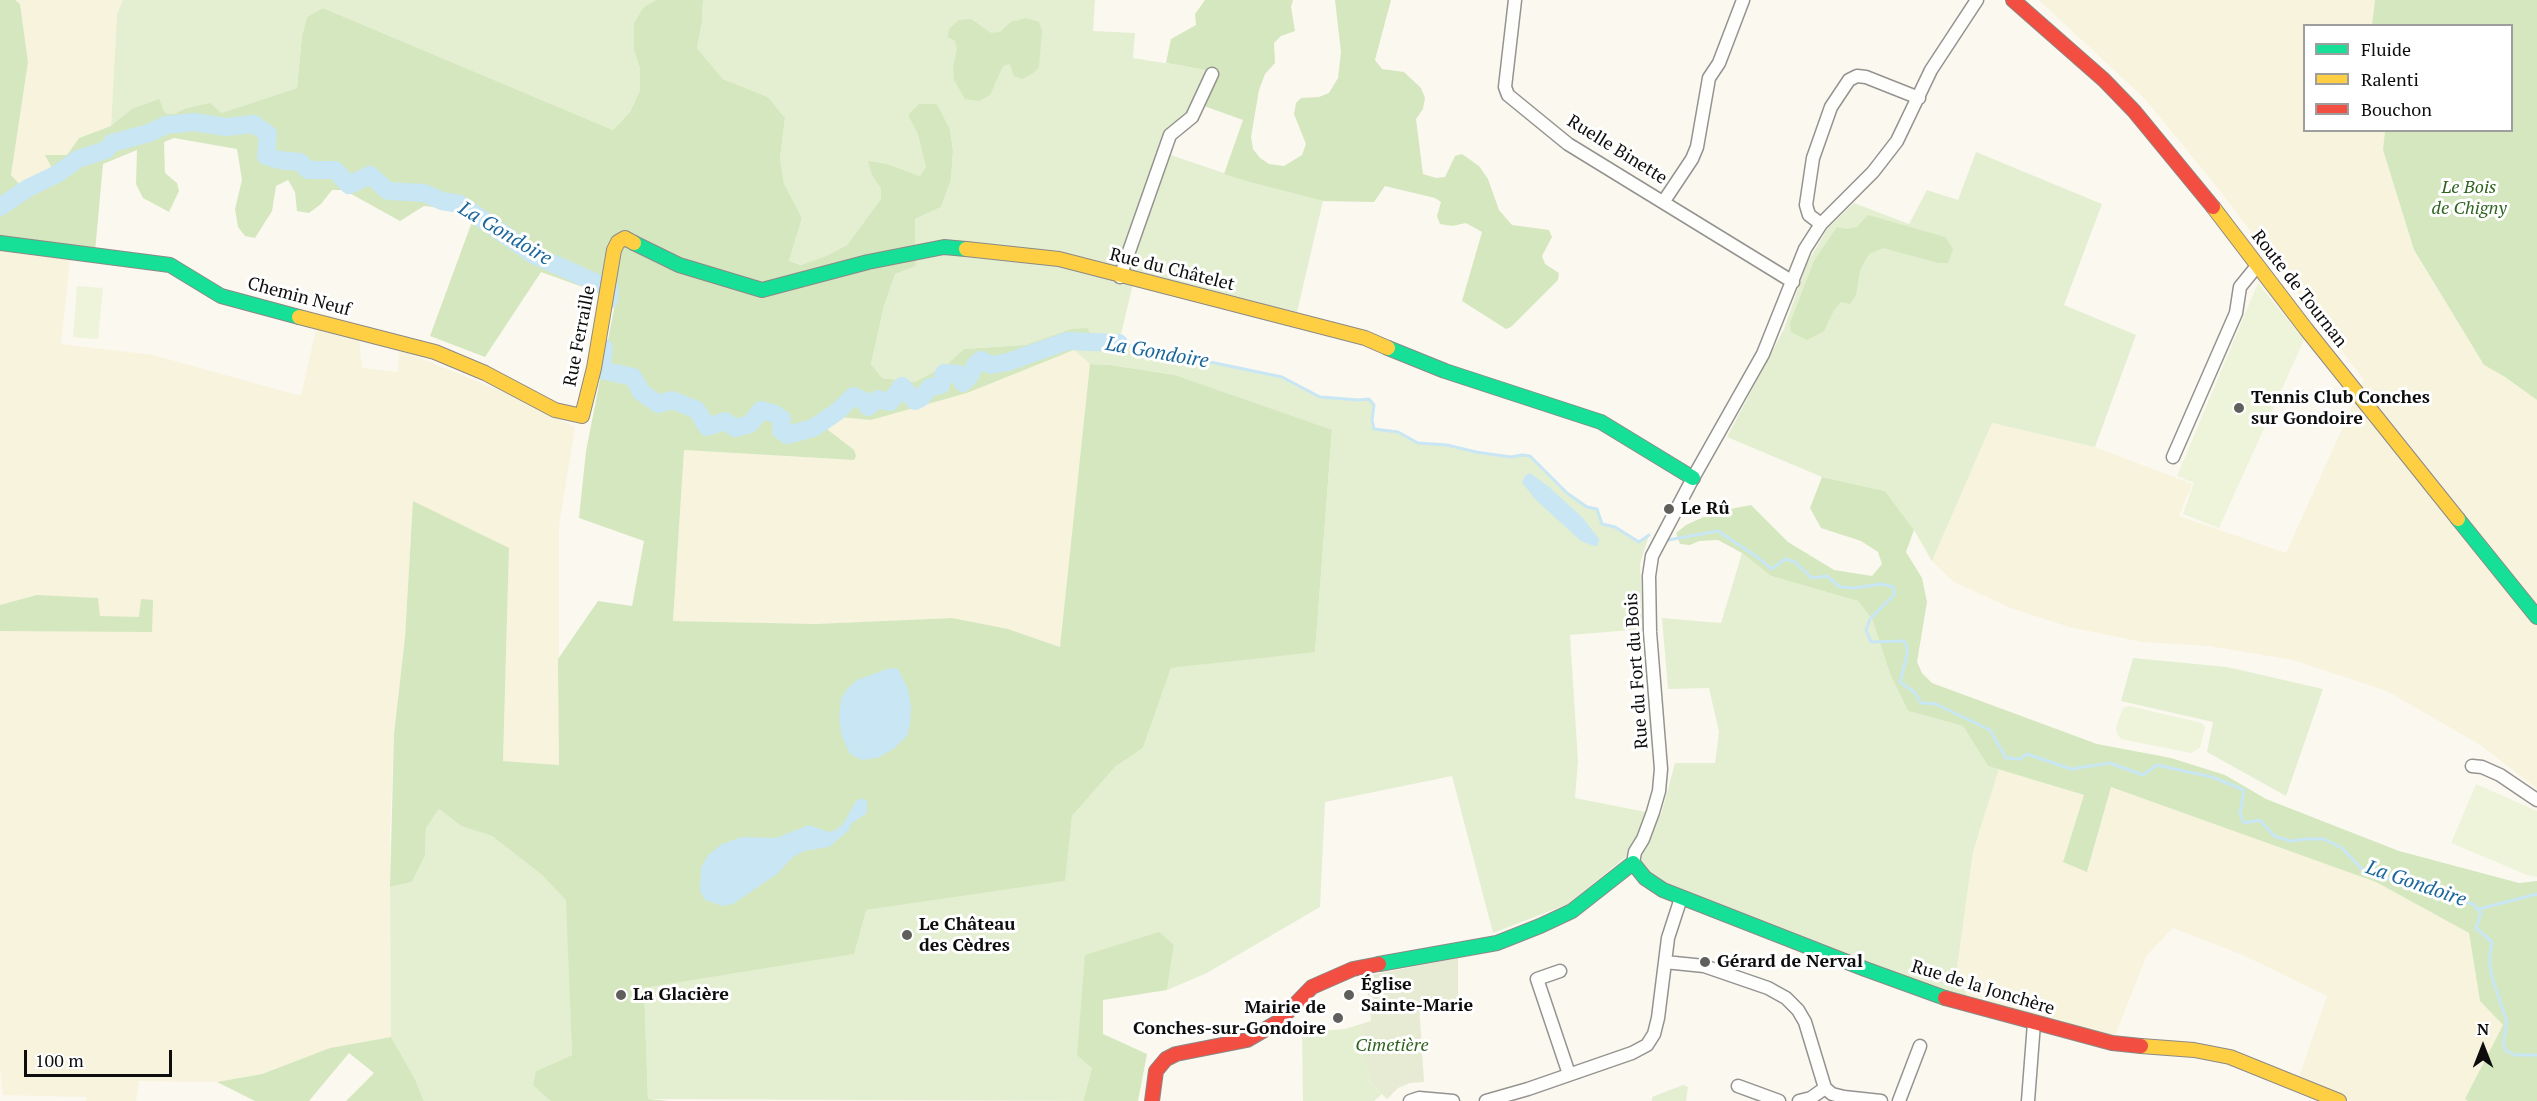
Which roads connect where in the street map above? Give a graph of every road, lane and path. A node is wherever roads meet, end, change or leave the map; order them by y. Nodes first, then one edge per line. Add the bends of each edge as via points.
1 (1515, 0) edge
2 (1743, 0) edge
3 (1977, 0) edge
4 (2013, 0) edge
5 (1212, 74) dead end
6 (1919, 98) junction
7 (1664, 201) junction
8 (1821, 224) junction
9 (625, 238) joint
10 (0, 243) edge
11 (2257, 266) junction
12 (1120, 277) junction
13 (1793, 282) junction
14 (582, 416) joint
15 (2173, 457) dead end
16 (1693, 478) junction
17 (2537, 617) edge
18 (2472, 766) dead end
19 (2537, 801) edge
20 (1633, 863) junction
21 (1682, 898) junction
22 (1665, 962) junction
23 (1560, 971) dead end
24 (2034, 1023) junction
25 (1920, 1046) dead end
26 (1569, 1074) junction
27 (1738, 1086) dead end
28 (1825, 1088) junction
29 (1530, 1095) edge
30 (1152, 1101) edge
31 (1410, 1101) edge
32 (1452, 1101) edge
33 (1486, 1101) edge
34 (1779, 1101) edge
35 (1799, 1101) edge
36 (1881, 1101) edge
37 (1899, 1101) edge
38 (2028, 1101) edge
39 (2339, 1101) edge

1 - 7 street, Ruelle Binette via 1504,87 1508,95 1568,144
2 - 7 street via 1719,63 1709,78 1697,147
3 - 6 street, Rue du Fort du Bois via 1939,55
4 - 11 street, Route de Tournan via 2134,111
5 - 12 street via 1192,117 1170,135
6 - 8 street, Rue du Fort du Bois via 1886,157
6 - 8 street via 1866,77 1849,80 1831,107 1813,158 1806,205 1809,215
7 - 13 street, Ruelle Binette
8 - 13 street, Rue du Fort du Bois via 1805,249
9 - 12 street, Rue du Châtelet via 679,265 762,290 944,247 1059,259
9 - 14 street, Rue Ferraille via 618,242 613,256
10 - 14 street, Chemin Neuf via 170,265 221,296 435,352 555,410
11 - 15 street via 2240,287 2236,313
11 - 17 street, Route de Tournan
12 - 16 street, Rue du Châtelet via 1365,338 1445,371 1601,422
13 - 16 street, Rue du Fort du Bois via 1763,354
16 - 20 street, Rue du Fort du Bois via 1652,556 1648,576 1661,769 1653,812
18 - 19 street via 2500,775
20 - 21 street, Rue de la Jonchère via 1645,878
20 - 30 street, Rue du Fort du Bois via 1572,911 1540,926 1497,943 1353,969 1312,987 1278,1022 1247,1040 1176,1054 1156,1071
21 - 22 street via 1668,938
21 - 24 street, Rue de la Jonchère via 1929,992
22 - 26 street via 1658,1018 1647,1046
22 - 28 street via 1704,966 1786,998 1805,1022
23 - 26 street via 1537,979
24 - 38 street
24 - 39 street, Rue de la Jonchère via 2112,1043 2230,1057
25 - 37 street
26 - 29 street
27 - 34 street
28 - 35 street
28 - 36 street via 1844,1097
29 - 33 street
31 - 32 street

